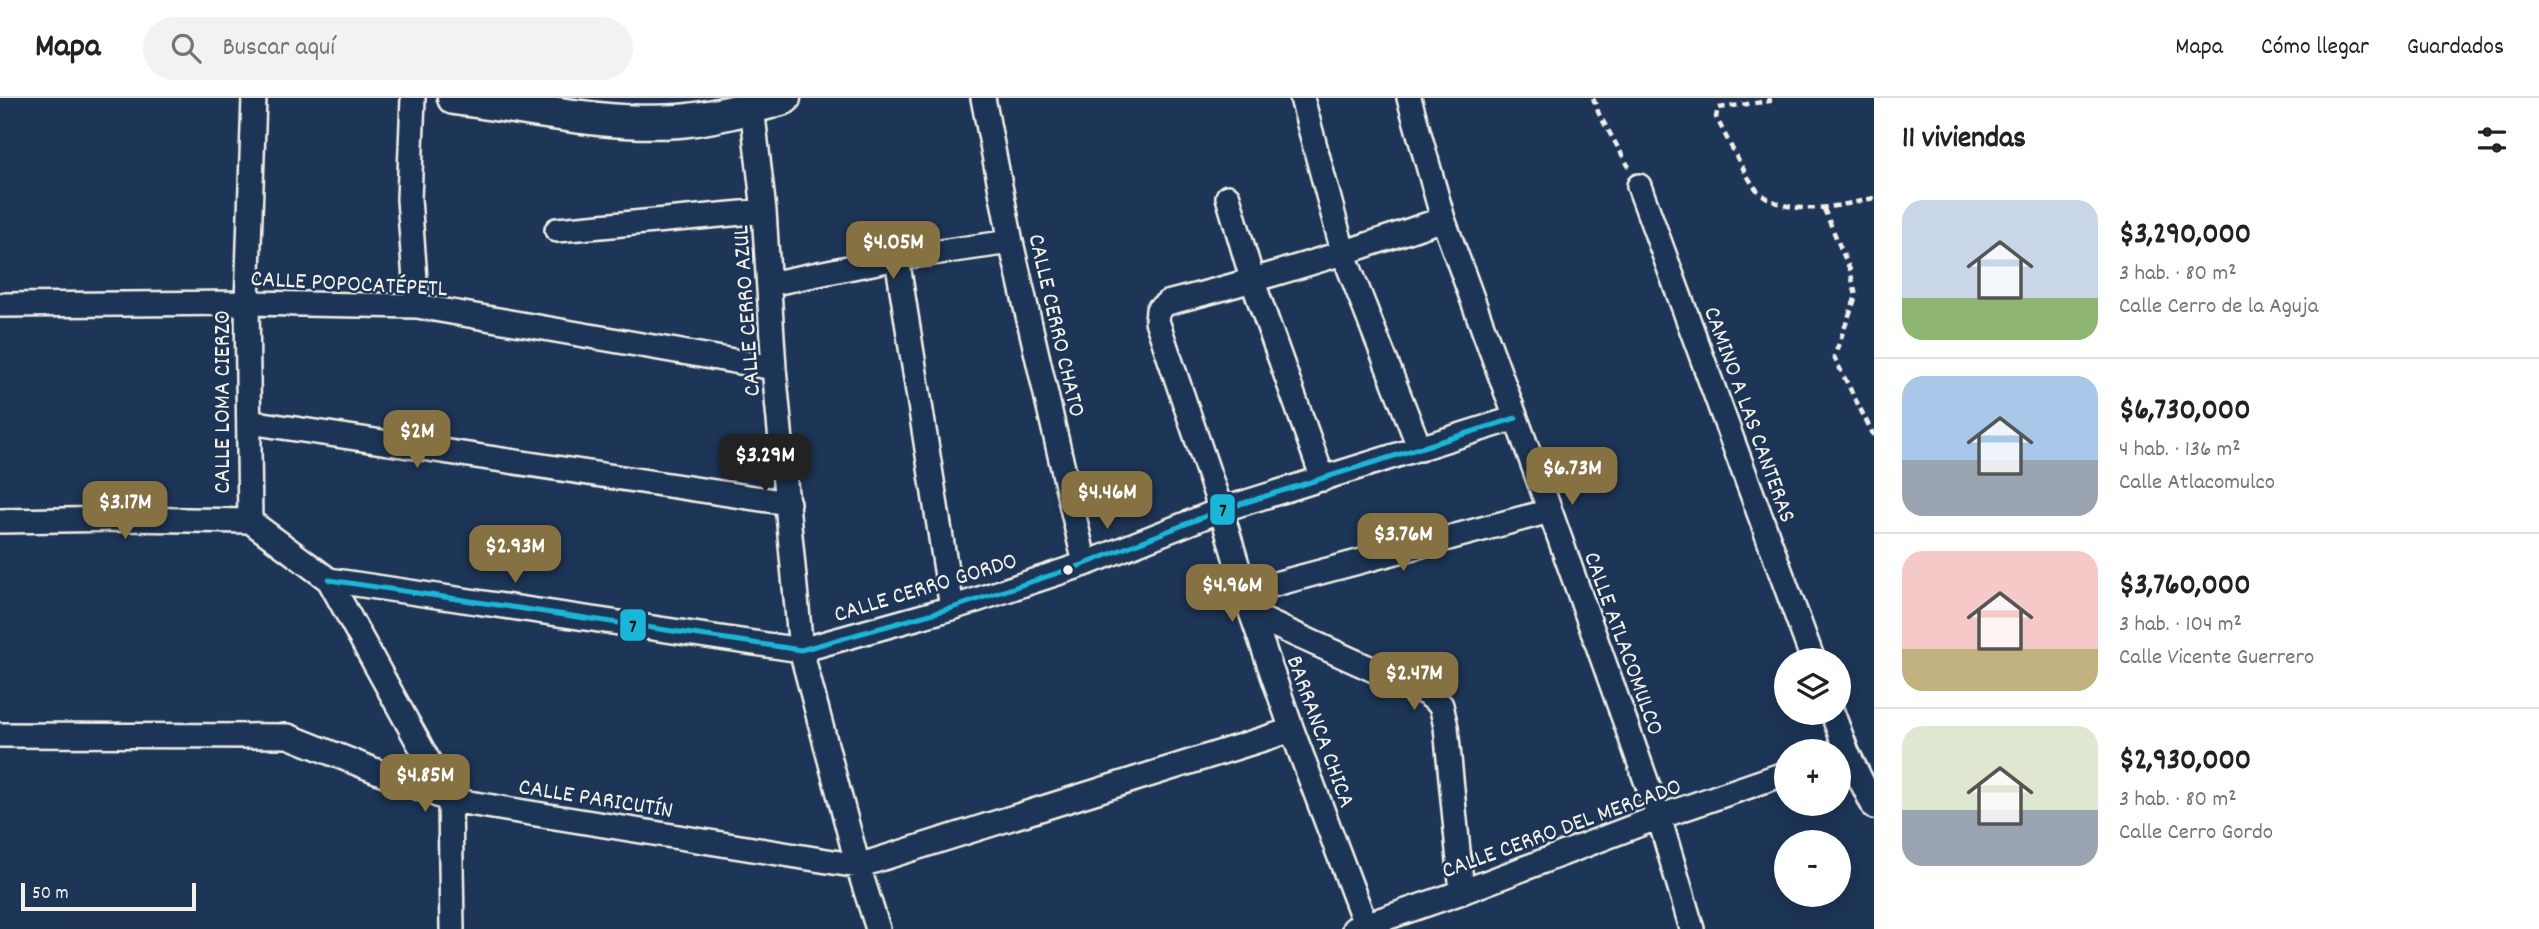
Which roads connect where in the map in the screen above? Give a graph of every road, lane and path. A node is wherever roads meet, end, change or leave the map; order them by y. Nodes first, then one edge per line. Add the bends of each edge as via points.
1 (254, 98) edge
2 (413, 98) edge
3 (454, 98) edge
4 (784, 98) edge
5 (983, 98) edge
6 (1302, 98) edge
7 (1409, 98) edge
8 (1593, 98) edge
9 (1769, 98) edge
10 (751, 103) edge
11 (1639, 186) joint
12 (1228, 197) dead end
13 (1874, 198) edge
14 (1824, 209) junction
15 (764, 211) junction
16 (1443, 219) junction
17 (557, 230) dead end
18 (1012, 242) junction
19 (1344, 255) junction
20 (898, 258) junction
21 (1253, 282) junction
22 (769, 284) junction
23 (247, 303) junction
24 (0, 305) edge
25 (417, 306) junction
26 (774, 368) junction
27 (1516, 418) junction
28 (249, 422) junction
29 (1874, 436) edge
30 (1420, 449) junction
31 (1323, 479) junction
32 (788, 503) junction
33 (1221, 510) junction
34 (1550, 511) junction
35 (0, 521) edge
36 (250, 521) junction
37 (1085, 564) junction
38 (329, 580) junction
39 (1245, 592) junction
40 (952, 608) junction
41 (1252, 615) junction
42 (1809, 648) edge
43 (801, 650) junction
44 (1292, 730) junction
45 (0, 735) edge
46 (1851, 767) edge
47 (1774, 777) edge
48 (450, 800) junction
49 (1874, 807) edge
50 (1659, 817) junction
51 (858, 866) junction
52 (1462, 892) junction
53 (1362, 928) edge
54 (452, 929) edge
55 (878, 929) edge
56 (1692, 929) edge

1 - 23 street, CALLE LOMA CIERZO
2 - 25 street via 409,199
3 - 10 street via 604,119 679,121
4 - 10 street
5 - 18 street, CALLE CERRO CHATO
6 - 19 street
7 - 16 street, CALLE ATLACOMULCO
8 - 11 path
9 - 14 path via 1718,108 1716,117 1757,191 1790,206
10 - 15 street, CALLE CERRO AZUL
11 - 42 street, CAMINO A LAS CANTERAS
12 - 21 street
13 - 14 path
14 - 29 path via 1856,296 1833,357
15 - 17 street
15 - 22 street, CALLE CERRO AZUL
16 - 19 street
16 - 27 street, CALLE ATLACOMULCO
18 - 20 street
18 - 37 street, CALLE CERRO CHATO
19 - 21 street
19 - 30 street
20 - 22 street
20 - 40 street
21 - 31 street
21 - 33 street, BARRANCA CHICA via 1167,303 1158,310 1157,321
22 - 26 street, CALLE CERRO AZUL
23 - 24 street, CALLE POPOCATÉPETL
23 - 25 street, CALLE POPOCATÉPETL
23 - 28 street, CALLE LOMA CIERZO
25 - 26 street, CALLE POPOCATÉPETL
26 - 32 street, CALLE CERRO AZUL
27 - 30 street, CALLE CERRO GORDO
27 - 34 street, CALLE ATLACOMULCO
28 - 32 street
28 - 36 street, CALLE LOMA CIERZO
30 - 31 street, CALLE CERRO GORDO
31 - 33 street, CALLE CERRO GORDO
32 - 43 street, CALLE CERRO AZUL
33 - 37 street, CALLE CERRO GORDO
33 - 39 street, BARRANCA CHICA
34 - 39 street
34 - 50 street, CALLE ATLACOMULCO
35 - 36 street
36 - 38 street, CALLE LOMA CIERZO
37 - 40 street, CALLE CERRO GORDO
38 - 43 street, CALLE CERRO GORDO
38 - 48 street, CALLE LOMA CIERZO
39 - 41 street, BARRANCA CHICA
40 - 43 street, CALLE CERRO GORDO
41 - 44 street, BARRANCA CHICA
41 - 52 street via 1427,694 1441,705
43 - 51 street, CALLE CERRO AZUL
44 - 51 street
44 - 53 street, BARRANCA CHICA
45 - 48 street, CALLE PARICUTÍN via 288,736
46 - 49 street
47 - 50 street, CALLE CERRO DEL MERCADO
48 - 51 street, CALLE PARICUTÍN
48 - 54 street, CALLE LOMA CIERZO
50 - 52 street, CALLE CERRO DEL MERCADO
50 - 56 street, CALLE ATLACOMULCO
51 - 55 street, CALLE CERRO AZUL
52 - 53 street, CALLE CERRO DEL MERCADO

